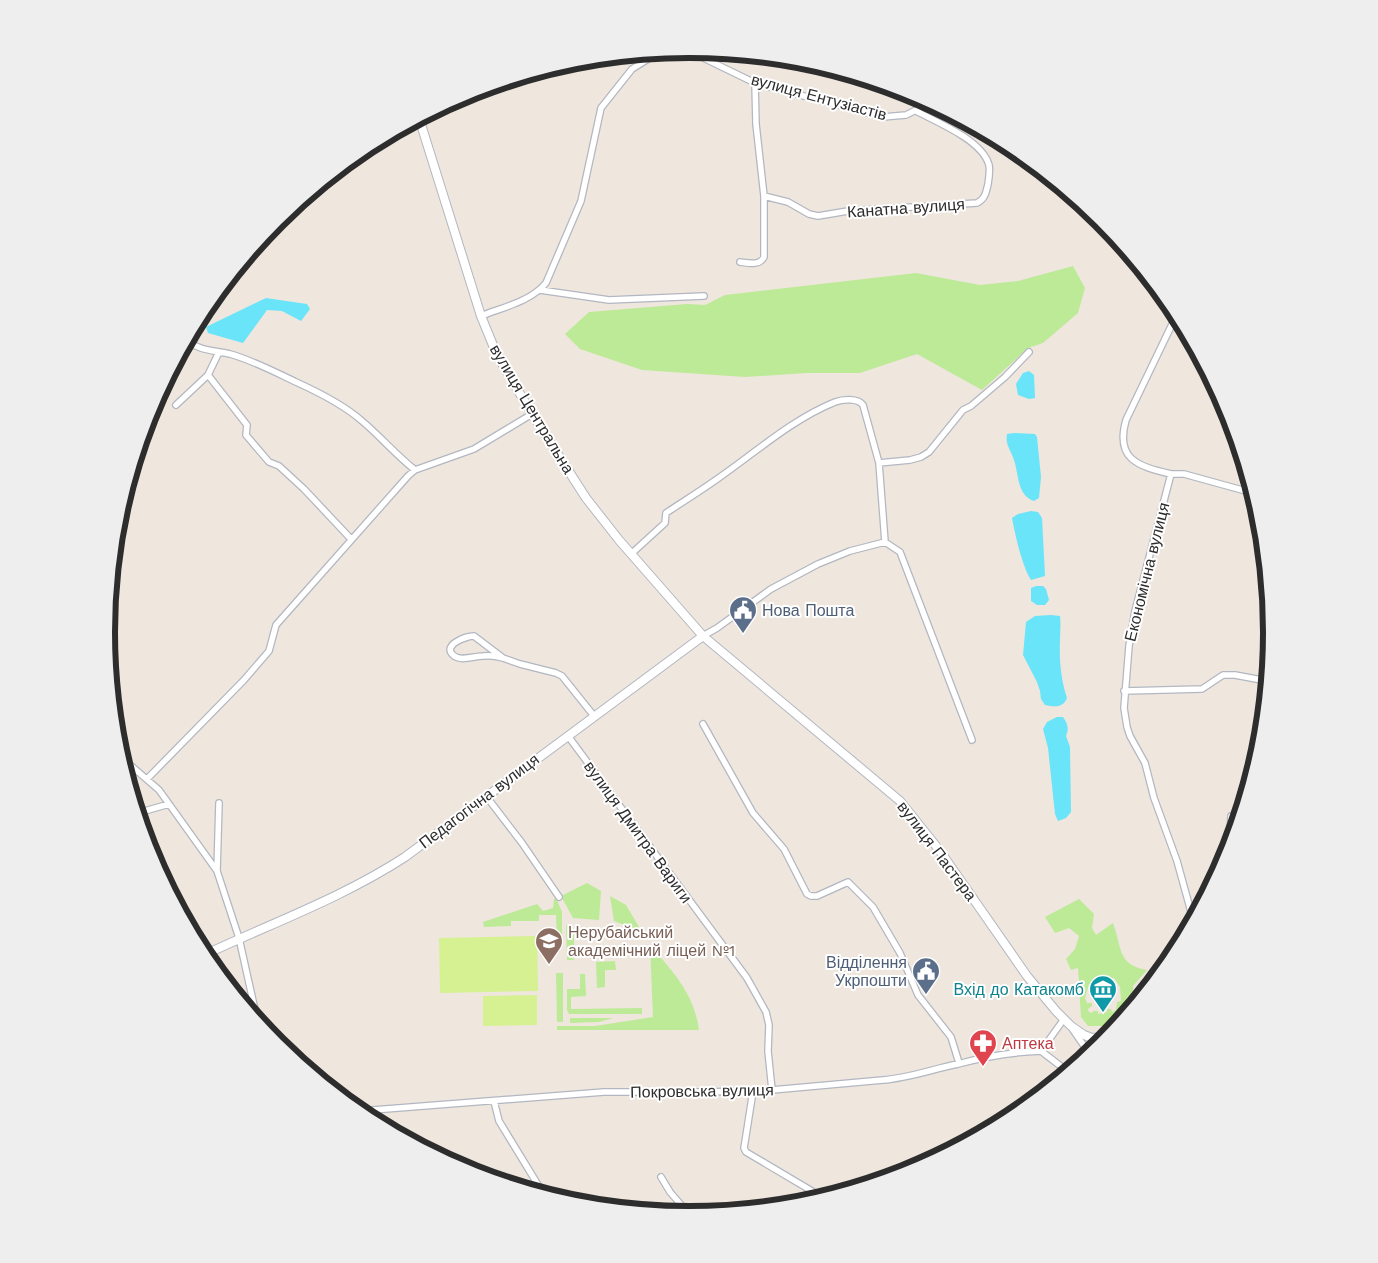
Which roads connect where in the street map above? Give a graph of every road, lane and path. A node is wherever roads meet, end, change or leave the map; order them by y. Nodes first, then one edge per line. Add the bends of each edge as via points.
1 (703, 58) edge
2 (648, 59) edge
3 (755, 83) junction
4 (922, 107) edge
5 (916, 111) junction
6 (421, 124) edge
7 (764, 196) junction
8 (740, 262) dead end
9 (540, 290) junction
10 (704, 296) dead end
11 (481, 316) junction
12 (1173, 323) edge
13 (192, 345) edge
14 (219, 352) junction
15 (1029, 352) dead end
16 (208, 375) junction
17 (176, 405) dead end
18 (532, 414) junction
19 (880, 463) junction
20 (415, 470) junction
21 (1171, 474) junction
22 (1245, 491) edge
23 (352, 539) junction
24 (885, 542) junction
25 (631, 554) junction
26 (703, 636) junction
27 (503, 658) junction
28 (1261, 680) edge
29 (1124, 691) junction
30 (594, 716) junction
31 (703, 724) dead end
32 (568, 736) junction
33 (972, 740) dead end
34 (132, 766) edge
35 (147, 779) junction
36 (486, 796) junction
37 (219, 803) dead end
38 (169, 804) junction
39 (144, 811) edge
40 (1231, 816) dead end
41 (1231, 822) edge
42 (217, 871) junction
43 (559, 897) dead end
44 (1191, 910) edge
45 (239, 938) junction
46 (213, 951) edge
47 (254, 1006) edge
48 (1064, 1019) junction
49 (1071, 1026) junction
50 (1094, 1038) edge
51 (1085, 1047) edge
52 (1041, 1052) junction
53 (959, 1063) junction
54 (1062, 1067) edge
55 (772, 1090) junction
56 (753, 1091) junction
57 (494, 1101) junction
58 (372, 1110) edge
59 (661, 1177) dead end
60 (538, 1186) edge
61 (813, 1191) edge
62 (682, 1206) edge

1 - 3 street, вулиця Ентузіастів
2 - 9 street via 632,70 601,108 581,201 552,270
3 - 5 street, вулиця Ентузіастів via 884,116
3 - 7 street
4 - 5 street, вулиця Ентузіастів
5 - 7 street, Канатна вулиця via 951,129 986,158 990,173 982,200 977,203 848,211 818,216 788,202
6 - 11 street, вулиця Центральна
7 - 8 street via 764,257 759,262
9 - 10 street via 609,300
9 - 11 street via 524,300
11 - 18 street, вулиця Центральна via 497,355
12 - 21 street via 1123,432 1124,446 1133,460 1142,466
13 - 14 street
14 - 16 street
14 - 20 street via 289,379 338,405 360,419
15 - 19 street via 1005,377 963,410 929,452 910,460
16 - 17 street
16 - 23 street via 247,425 246,435 269,462 279,466 304,489
18 - 20 street via 474,449
18 - 25 street, вулиця Центральна via 586,498
19 - 24 street
19 - 25 street via 864,405 856,400 837,402 807,416 666,513 665,523
20 - 23 street
21 - 22 street via 1184,474
21 - 29 street, Економічна вулиця via 1135,611
23 - 35 street via 276,625 269,651
24 - 26 street via 818,564 771,590
24 - 33 street via 900,552
25 - 26 street, вулиця Центральна
26 - 30 street, Педагогічна вулиця
26 - 48 street, вулиця Пастера via 900,801 940,851 1027,976
27 - 27 street via 474,636 455,642 451,651 458,658
27 - 30 street via 562,676
28 - 29 street via 1223,675 1202,689
29 - 44 street, Економічна вулиця via 1124,717 1145,763
30 - 32 street, Педагогічна вулиця
31 - 53 street via 753,813 784,849 807,894 817,896 848,882 872,907 900,953 918,995 951,1037
32 - 36 street, Педагогічна вулиця
32 - 55 street, вулиця Дмитра Вариги via 760,1000 768,1025
34 - 35 street
35 - 38 street
36 - 43 street
36 - 45 street, Педагогічна вулиця via 376,876 332,899
37 - 42 street
38 - 39 street
38 - 42 street
40 - 41 street
42 - 45 street
45 - 46 street, Педагогічна вулиця
45 - 47 street
48 - 49 street, вулиця Пастера
48 - 52 street
49 - 50 street, вулиця Пастера
49 - 51 street
52 - 53 street, Покровська вулиця
52 - 54 street
53 - 55 street, Покровська вулиця via 897,1079
55 - 56 street, Покровська вулиця
56 - 57 street, Покровська вулиця via 604,1092
56 - 61 street via 744,1142 746,1152
57 - 58 street, Покровська вулиця
57 - 60 street via 499,1121
59 - 62 street

